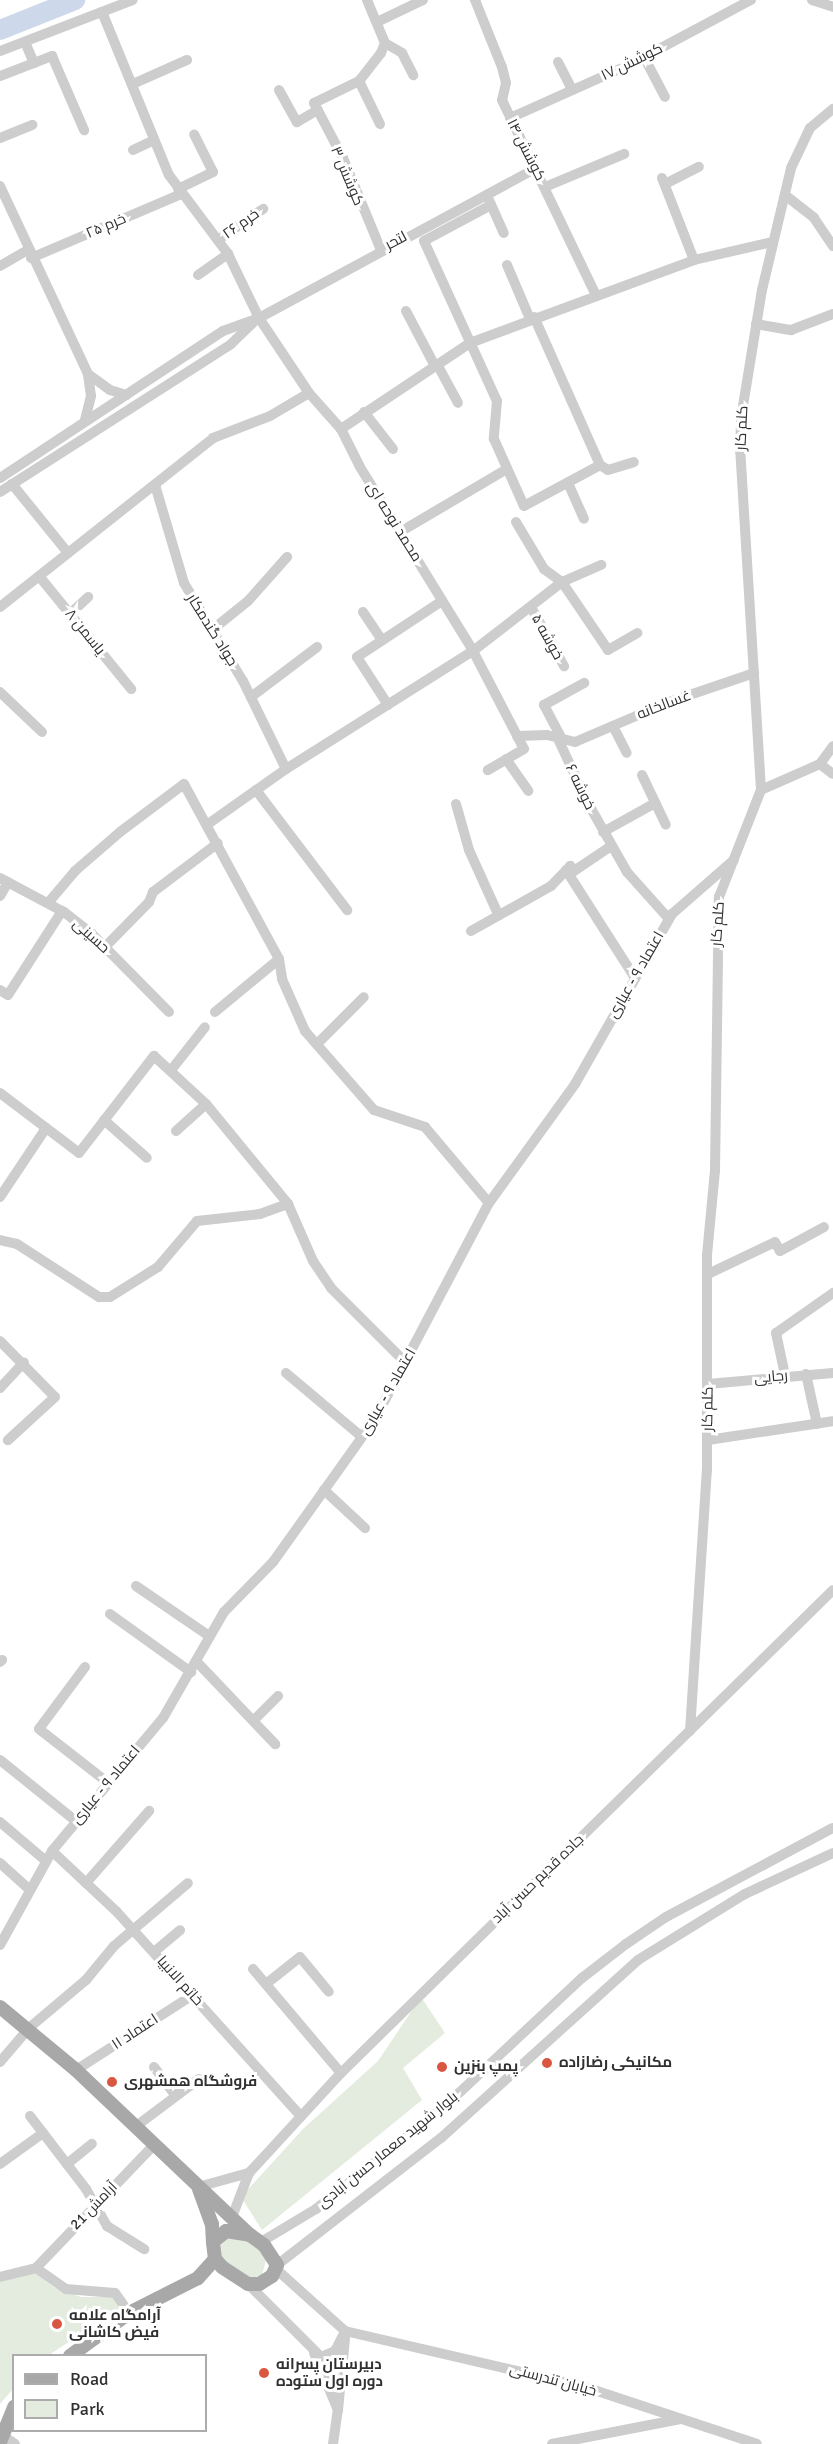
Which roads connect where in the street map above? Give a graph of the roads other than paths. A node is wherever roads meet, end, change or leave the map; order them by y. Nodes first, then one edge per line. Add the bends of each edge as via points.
1 (133, 0) edge
2 (368, 0) edge
3 (423, 0) edge
4 (475, 0) edge
5 (751, 0) edge
6 (812, 0) edge
7 (833, 7) edge
8 (102, 12) junction
9 (377, 22) junction
10 (25, 42) junction
11 (386, 43) junction
12 (0, 51) edge
13 (644, 57) junction
14 (187, 60) dead end
15 (558, 62) dead end
16 (34, 63) junction
17 (413, 75) dead end
18 (0, 76) edge
19 (359, 81) junction
20 (135, 83) junction
21 (279, 90) dead end
22 (572, 90) junction
23 (665, 97) dead end
24 (316, 107) junction
25 (833, 109) edge
26 (510, 118) junction
27 (380, 124) dead end
28 (32, 125) dead end
29 (84, 130) dead end
30 (194, 134) dead end
31 (0, 138) edge
32 (154, 140) junction
33 (133, 150) dead end
34 (624, 154) dead end
35 (699, 167) dead end
36 (536, 168) junction
37 (0, 186) edge
38 (546, 187) junction
39 (180, 192) junction
40 (785, 195) junction
41 (489, 200) junction
42 (263, 209) dead end
43 (504, 233) dead end
44 (218, 240) junction
45 (772, 242) junction
46 (833, 246) edge
47 (381, 250) junction
48 (29, 254) junction
49 (228, 254) junction
50 (694, 260) junction
51 (507, 265) dead end
52 (0, 266) edge
53 (198, 275) dead end
54 (596, 295) junction
55 (406, 311) dead end
56 (833, 314) edge
57 (259, 318) junction
58 (532, 318) junction
59 (756, 324) junction
60 (470, 343) junction
61 (436, 365) junction
62 (88, 374) junction
63 (309, 393) junction
64 (126, 395) junction
65 (458, 403) dead end
66 (364, 412) junction
67 (85, 420) junction
68 (341, 429) junction
69 (393, 448) dead end
70 (634, 462) dead end
71 (600, 465) junction
72 (507, 469) junction
73 (0, 478) edge
74 (568, 483) junction
75 (12, 484) junction
76 (156, 485) junction
77 (0, 492) edge
78 (584, 519) dead end
79 (516, 522) dead end
80 (400, 532) junction
81 (68, 553) junction
82 (287, 557) dead end
83 (601, 565) dead end
84 (39, 576) junction
85 (562, 582) junction
86 (88, 597) dead end
87 (442, 601) junction
88 (0, 607) edge
89 (531, 607) junction
90 (363, 612) dead end
91 (70, 614) junction
92 (212, 630) junction
93 (638, 633) dead end
94 (382, 640) junction
95 (317, 647) dead end
96 (473, 651) junction
97 (564, 666) dead end
98 (754, 673) junction
99 (584, 683) dead end
100 (131, 689) dead end
101 (0, 692) edge
102 (251, 697) junction
103 (388, 705) junction
104 (613, 726) junction
105 (42, 732) dead end
106 (517, 736) junction
107 (561, 741) junction
108 (833, 746) edge
109 (627, 753) dead end
110 (506, 759) junction
111 (820, 764) junction
112 (286, 769) junction
113 (488, 770) dead end
114 (833, 774) edge
115 (642, 775) dead end
116 (256, 790) junction
117 (761, 790) junction
118 (528, 791) dead end
119 (656, 803) junction
120 (456, 804) dead end
121 (208, 824) junction
122 (666, 825) dead end
123 (603, 832) junction
124 (218, 843) junction
125 (611, 846) junction
126 (737, 858) junction
127 (566, 870) junction
128 (4, 880) edge
129 (0, 896) edge
130 (48, 903) junction
131 (346, 910) dead end
132 (62, 911) junction
133 (499, 916) junction
134 (669, 919) junction
135 (471, 931) dead end
136 (105, 947) junction
137 (279, 959) junction
138 (635, 978) junction
139 (0, 990) edge
140 (364, 997) dead end
141 (169, 1012) dead end
142 (215, 1012) dead end
143 (205, 1027) dead end
144 (317, 1044) junction
145 (172, 1069) junction
146 (0, 1093) edge
147 (206, 1104) junction
148 (104, 1120) junction
149 (46, 1128) junction
150 (176, 1131) dead end
151 (147, 1158) dead end
152 (0, 1197) edge
153 (489, 1203) junction
154 (288, 1204) junction
155 (824, 1227) dead end
156 (0, 1240) edge
157 (708, 1274) junction
158 (833, 1293) edge
159 (0, 1341) edge
160 (24, 1362) junction
161 (407, 1364) junction
162 (285, 1373) dead end
163 (833, 1373) edge
164 (806, 1374) junction
165 (785, 1375) junction
166 (708, 1384) junction
167 (0, 1388) edge
168 (833, 1421) edge
169 (817, 1424) junction
170 (362, 1437) junction
171 (8, 1440) dead end
172 (708, 1440) junction
173 (324, 1490) junction
174 (365, 1528) dead end
175 (136, 1586) dead end
176 (833, 1590) edge
177 (110, 1614) dead end
178 (209, 1636) junction
179 (196, 1661) junction
180 (86, 1667) dead end
181 (191, 1672) junction
182 (278, 1696) dead end
183 (254, 1720) junction
184 (690, 1731) junction
185 (275, 1744) dead end
186 (0, 1760) edge
187 (107, 1782) junction
188 (149, 1810) dead end
189 (0, 1821) edge
190 (76, 1821) junction
191 (833, 1828) edge
192 (833, 1853) edge
193 (49, 1856) junction
194 (0, 1863) edge
195 (86, 1883) junction
196 (188, 1883) dead end
197 (30, 1890) junction
198 (133, 1929) junction
199 (180, 1930) dead end
200 (0, 1945) edge
201 (154, 1952) junction
202 (253, 1969) dead end
203 (266, 1984) junction
204 (329, 1992) dead end
205 (193, 1995) junction
206 (0, 2007) edge
207 (29, 2028) junction
208 (0, 2062) edge
209 (154, 2067) dead end
210 (76, 2070) junction
211 (341, 2073) junction
212 (199, 2079) dead end
213 (176, 2096) junction
214 (30, 2116) dead end
215 (301, 2116) junction
216 (135, 2127) junction
217 (43, 2133) junction
218 (92, 2144) dead end
219 (154, 2145) junction
220 (0, 2164) edge
221 (67, 2164) junction
222 (249, 2173) junction
223 (198, 2187) junction
224 (95, 2205) junction
225 (232, 2217) junction
226 (256, 2238) junction
227 (213, 2242) junction
228 (144, 2249) dead end
229 (215, 2259) junction
230 (276, 2267) junction
231 (36, 2268) junction
232 (0, 2277) edge
233 (248, 2284) junction
234 (123, 2304) dead end
235 (345, 2331) junction
236 (314, 2352) junction
237 (71, 2354) edge
238 (338, 2410) junction
239 (12, 2417) edge
240 (683, 2419) junction
241 (7, 2441) edge
242 (333, 2444) edge
243 (552, 2444) edge
244 (757, 2444) edge

1 - 8 street
2 - 9 street
3 - 9 street
4 - 26 street, کوشش ۱۴ via 502,67 506,83 502,100
5 - 13 street, کوشش ۱۷
6 - 7 street
8 - 10 street
8 - 20 street, محمد نوحه ای
9 - 11 street
10 - 12 street
10 - 16 street
11 - 17 street via 402,53
11 - 19 street
13 - 22 street, کوشش ۱۷
13 - 23 street
14 - 20 street
15 - 22 street
16 - 18 street
16 - 29 street via 52,56
19 - 24 street
19 - 27 street
20 - 32 street, محمد نوحه ای
21 - 24 street via 297,122
22 - 26 street, کوشش ۱۷
24 - 47 street, کوشش ۳
25 - 40 street, کلم کار via 810,128 800,145
26 - 36 street, کوشش ۱۴
28 - 31 street
30 - 39 street, خرم ۲۵ via 213,172
32 - 33 street
32 - 39 street, محمد نوحه ای
34 - 38 street
35 - 50 street via 663,181
36 - 38 street, کوشش ۱۴
36 - 41 street, لتحر
37 - 48 street
38 - 54 street, کوشش ۱۴
39 - 44 street, محمد نوحه ای
39 - 48 street, خرم ۲۵
40 - 45 street, کلم کار
40 - 46 street via 814,218
41 - 43 street
41 - 47 street, لتحر
41 - 60 street via 424,241
42 - 44 street, خرم ۲۶
44 - 49 street, محمد نوحه ای
45 - 50 street
45 - 59 street, کلم کار
47 - 57 street, لتحر
48 - 52 street, خرم ۲۵
48 - 62 street
49 - 53 street
49 - 57 street, محمد نوحه ای
50 - 54 street
51 - 58 street
54 - 58 street
55 - 61 street
56 - 59 street via 791,330
57 - 63 street, محمد نوحه ای
57 - 64 street, لتحر via 223,331
57 - 75 street, لتحر via 231,345
58 - 60 street
58 - 71 street
59 - 98 street, کلم کار via 740,451
60 - 61 street
60 - 72 street via 497,401 494,439
61 - 65 street
61 - 66 street
62 - 64 street via 100,385
62 - 67 street via 91,396
63 - 68 street, محمد نوحه ای
63 - 76 street via 270,416 213,438
64 - 67 street, لتحر
66 - 68 street
66 - 69 street
67 - 73 street, لتحر
68 - 80 street, محمد نوحه ای
70 - 71 street via 608,470
71 - 74 street
72 - 74 street via 524,506
72 - 80 street
74 - 78 street
75 - 77 street, لتحر
75 - 81 street
76 - 81 street
76 - 92 street, جواد گندمکار via 184,583
79 - 85 street via 544,569
80 - 87 street, محمد نوحه ای
81 - 84 street
82 - 92 street via 256,593
83 - 85 street
84 - 88 street
84 - 91 street, یاسمن ۸
85 - 89 street
85 - 93 street via 608,650
86 - 91 street
87 - 94 street
87 - 96 street, محمد نوحه ای
89 - 96 street
89 - 97 street, خوشه ۵
90 - 94 street
91 - 100 street, یاسمن ۸
92 - 102 street, جواد گندمکار
94 - 103 street via 357,657
95 - 102 street
96 - 103 street
96 - 106 street, محمد نوحه ای
98 - 104 street, غسالخانه
98 - 117 street, کلم کار
99 - 107 street, خوشه ۶ via 544,705
101 - 105 street
102 - 112 street, جواد گندمکار
103 - 112 street
104 - 107 street, غسالخانه via 575,742
104 - 109 street
106 - 107 street via 547,735
106 - 110 street via 524,749
107 - 123 street, خوشه ۶
108 - 111 street
110 - 113 street
110 - 118 street
111 - 114 street
111 - 117 street
112 - 116 street
115 - 119 street
116 - 121 street
116 - 131 street
117 - 126 street, کلم کار
119 - 122 street
119 - 123 street
120 - 133 street via 469,850
121 - 124 street
121 - 130 street via 184,784 111,840
123 - 125 street, خوشه ۶
124 - 136 street via 153,892 150,902
124 - 137 street
125 - 127 street via 574,871 570,866
125 - 134 street, خوشه ۶ via 627,872
126 - 134 street, اعتماد ۹ - عیاری via 706,881
126 - 157 street, کلم کار via 719,897 715,1171
127 - 133 street via 550,886
127 - 138 street
128 - 129 street
128 - 130 street, حسینی
130 - 132 street, حسینی
132 - 136 street, حسینی
132 - 139 street via 8,995
133 - 135 street
134 - 138 street, اعتماد ۹ - عیاری
136 - 141 street, حسینی
137 - 142 street
137 - 144 street via 286,990 305,1031
138 - 153 street, اعتماد ۹ - عیاری via 574,1084
140 - 144 street
143 - 145 street
144 - 153 street via 374,1110 425,1127
145 - 147 street
145 - 148 street via 154,1056
146 - 149 street
147 - 150 street
147 - 154 street
148 - 149 street via 79,1153
148 - 151 street
149 - 152 street
153 - 161 street, اعتماد ۹ - عیاری
154 - 156 street via 260,1214 197,1221 158,1267 110,1297 99,1297 17,1244
154 - 161 street via 313,1261 331,1288
155 - 157 street via 780,1251 775,1242
157 - 166 street, کلم کار
158 - 165 street via 776,1333
159 - 160 street
160 - 167 street
160 - 171 street via 55,1397
161 - 170 street, اعتماد ۹ - عیاری
162 - 170 street
163 - 164 street, رجایی
164 - 165 street, رجایی
164 - 169 street
165 - 166 street, رجایی
166 - 172 street, کلم کار
168 - 169 street
169 - 172 street
170 - 173 street, اعتماد ۹ - عیاری
172 - 184 street, کلم کار
173 - 174 street
173 - 178 street, اعتماد ۹ - عیاری via 273,1562 224,1612
175 - 178 street
176 - 184 street, جاده قدیم حسن آباد
177 - 181 street
178 - 179 street, اعتماد ۹ - عیاری
179 - 181 street, اعتماد ۹ - عیاری
179 - 183 street
180 - 187 street via 39,1729
181 - 187 street, اعتماد ۹ - عیاری via 157,1726
182 - 183 street
183 - 185 street
184 - 211 street, جاده قدیم حسن آباد
186 - 190 street
187 - 190 street, اعتماد ۹ - عیاری
188 - 195 street
189 - 193 street, خاتم الانبیا
190 - 193 street, اعتماد ۹ - عیاری
191 - 226 street, بلوار شهید معمار حسن آبادی via 685,1906 626,1944 582,1978 444,2107 316,2209
192 - 230 street, بلوار شهید معمار حسن آبادی via 746,1894 638,1960 441,2138
193 - 195 street, خاتم الانبیا
193 - 197 street, اعتماد ۹ - عیاری
194 - 197 street
195 - 198 street, خاتم الانبیا
196 - 198 street
197 - 200 street, اعتماد ۹ - عیاری
198 - 201 street, خاتم الانبیا
198 - 207 street via 86,1980
199 - 201 street
201 - 205 street, خاتم الانبیا
202 - 203 street
203 - 204 street via 300,1957
203 - 211 street
205 - 210 street, اعتماد ۱۱
205 - 215 street, خاتم الانبیا
206 - 207 main road
207 - 208 street
207 - 210 main road
209 - 213 street
210 - 216 main road
211 - 215 street, جاده قدیم حسن آباد
212 - 213 street
213 - 216 street
214 - 217 street
215 - 222 street, جاده قدیم حسن آباد
216 - 219 main road
217 - 220 street
217 - 221 street
218 - 221 street
219 - 223 main road
219 - 224 street, آرامش 21
221 - 224 street
222 - 223 street
222 - 225 street, جاده قدیم حسن آباد
223 - 225 main road
223 - 227 main road via 212,2224
224 - 228 street via 107,2226
224 - 231 street, آرامش 21
225 - 226 main road
226 - 227 main road via 226,2231
226 - 230 main road
227 - 229 main road
229 - 233 main road via 226,2272
229 - 237 main road via 198,2278 129,2313
230 - 233 main road via 265,2282
230 - 235 street
231 - 232 street
231 - 234 street via 66,2289 115,2293
233 - 236 street
235 - 236 street via 331,2356 321,2357
235 - 238 street
235 - 240 street, خیابان تندرستی via 582,2386
236 - 238 street
238 - 242 street
239 - 241 main road
240 - 243 street
240 - 244 street, خیابان تندرستی

